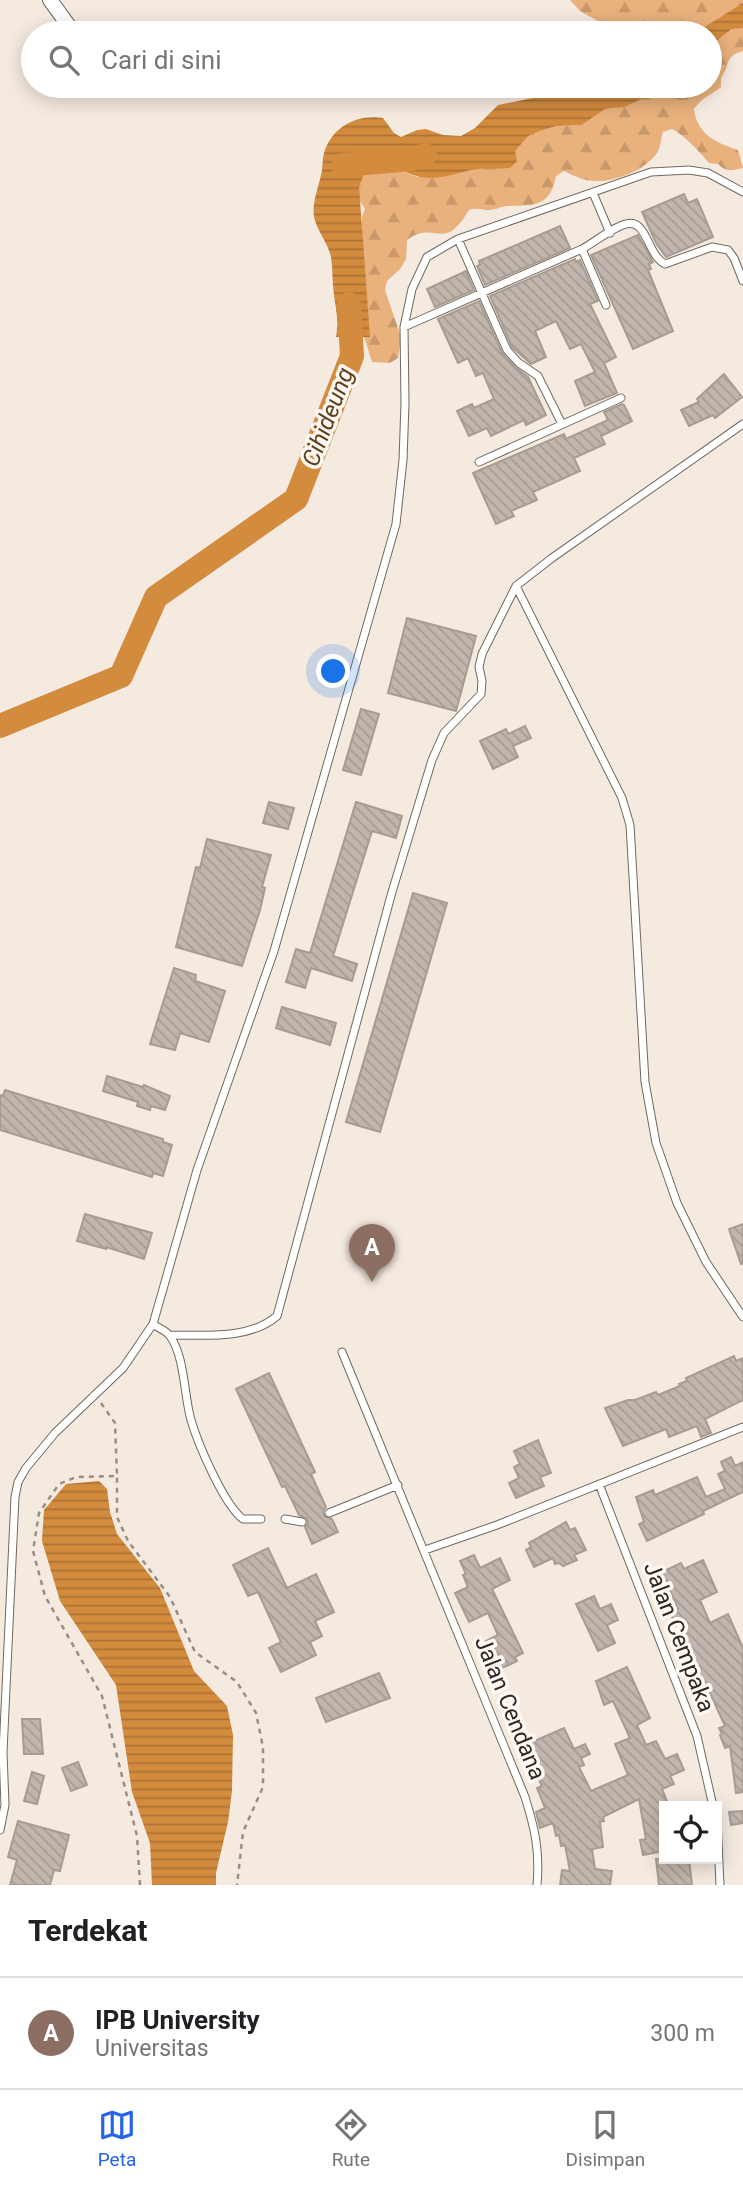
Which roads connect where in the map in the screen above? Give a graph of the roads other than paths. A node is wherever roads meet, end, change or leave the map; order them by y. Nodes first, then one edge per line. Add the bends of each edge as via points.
1 (50, 0) edge
2 (65, 21) edge
3 (593, 192) junction
4 (743, 192) edge
5 (610, 233) junction
6 (458, 239) junction
7 (582, 249) junction
8 (743, 281) edge
9 (482, 292) junction
10 (606, 305) dead end
11 (404, 327) junction
12 (621, 398) dead end
13 (562, 424) junction
14 (743, 424) edge
15 (479, 462) dead end
16 (516, 586) junction
17 (743, 1317) edge
18 (153, 1324) junction
19 (170, 1335) junction
20 (342, 1352) dead end
21 (743, 1427) edge
22 (599, 1484) junction
23 (398, 1485) junction
24 (329, 1513) dead end
25 (261, 1519) dead end
26 (285, 1519) dead end
27 (302, 1522) dead end
28 (425, 1550) junction
29 (2, 1752) edge
30 (712, 1801) edge
31 (0, 1830) edge
32 (719, 1864) edge
33 (537, 1885) edge
34 (720, 1885) edge

1 - 2 street
3 - 4 lane via 665,170 708,173
3 - 5 lane
3 - 6 lane
5 - 7 lane
5 - 8 lane via 625,224 636,225 657,260 665,264 712,247 729,250
6 - 9 lane
6 - 11 lane via 427,257 420,268
7 - 9 lane
7 - 10 lane
9 - 11 lane
9 - 13 lane via 506,350 538,376
11 - 18 lane via 405,414 396,524 274,951 197,1170
12 - 13 lane
13 - 15 lane
14 - 16 lane
16 - 17 lane via 622,798 630,825 645,1082 656,1143 677,1203 706,1262
16 - 19 lane via 482,654 481,694 444,733 432,760 276,1315 248,1331
18 - 19 lane
18 - 29 lane via 122,1368 55,1433 18,1482
19 - 25 lane via 203,1452 238,1515
20 - 23 lane, Jalan Cendana
21 - 22 lane
22 - 28 lane
22 - 30 lane, Jalan Cempaka via 696,1736
23 - 24 lane
23 - 28 lane, Jalan Cendana
26 - 27 lane
28 - 33 lane, Jalan Cendana via 525,1797 539,1853
29 - 31 lane via 5,1805
32 - 34 lane

